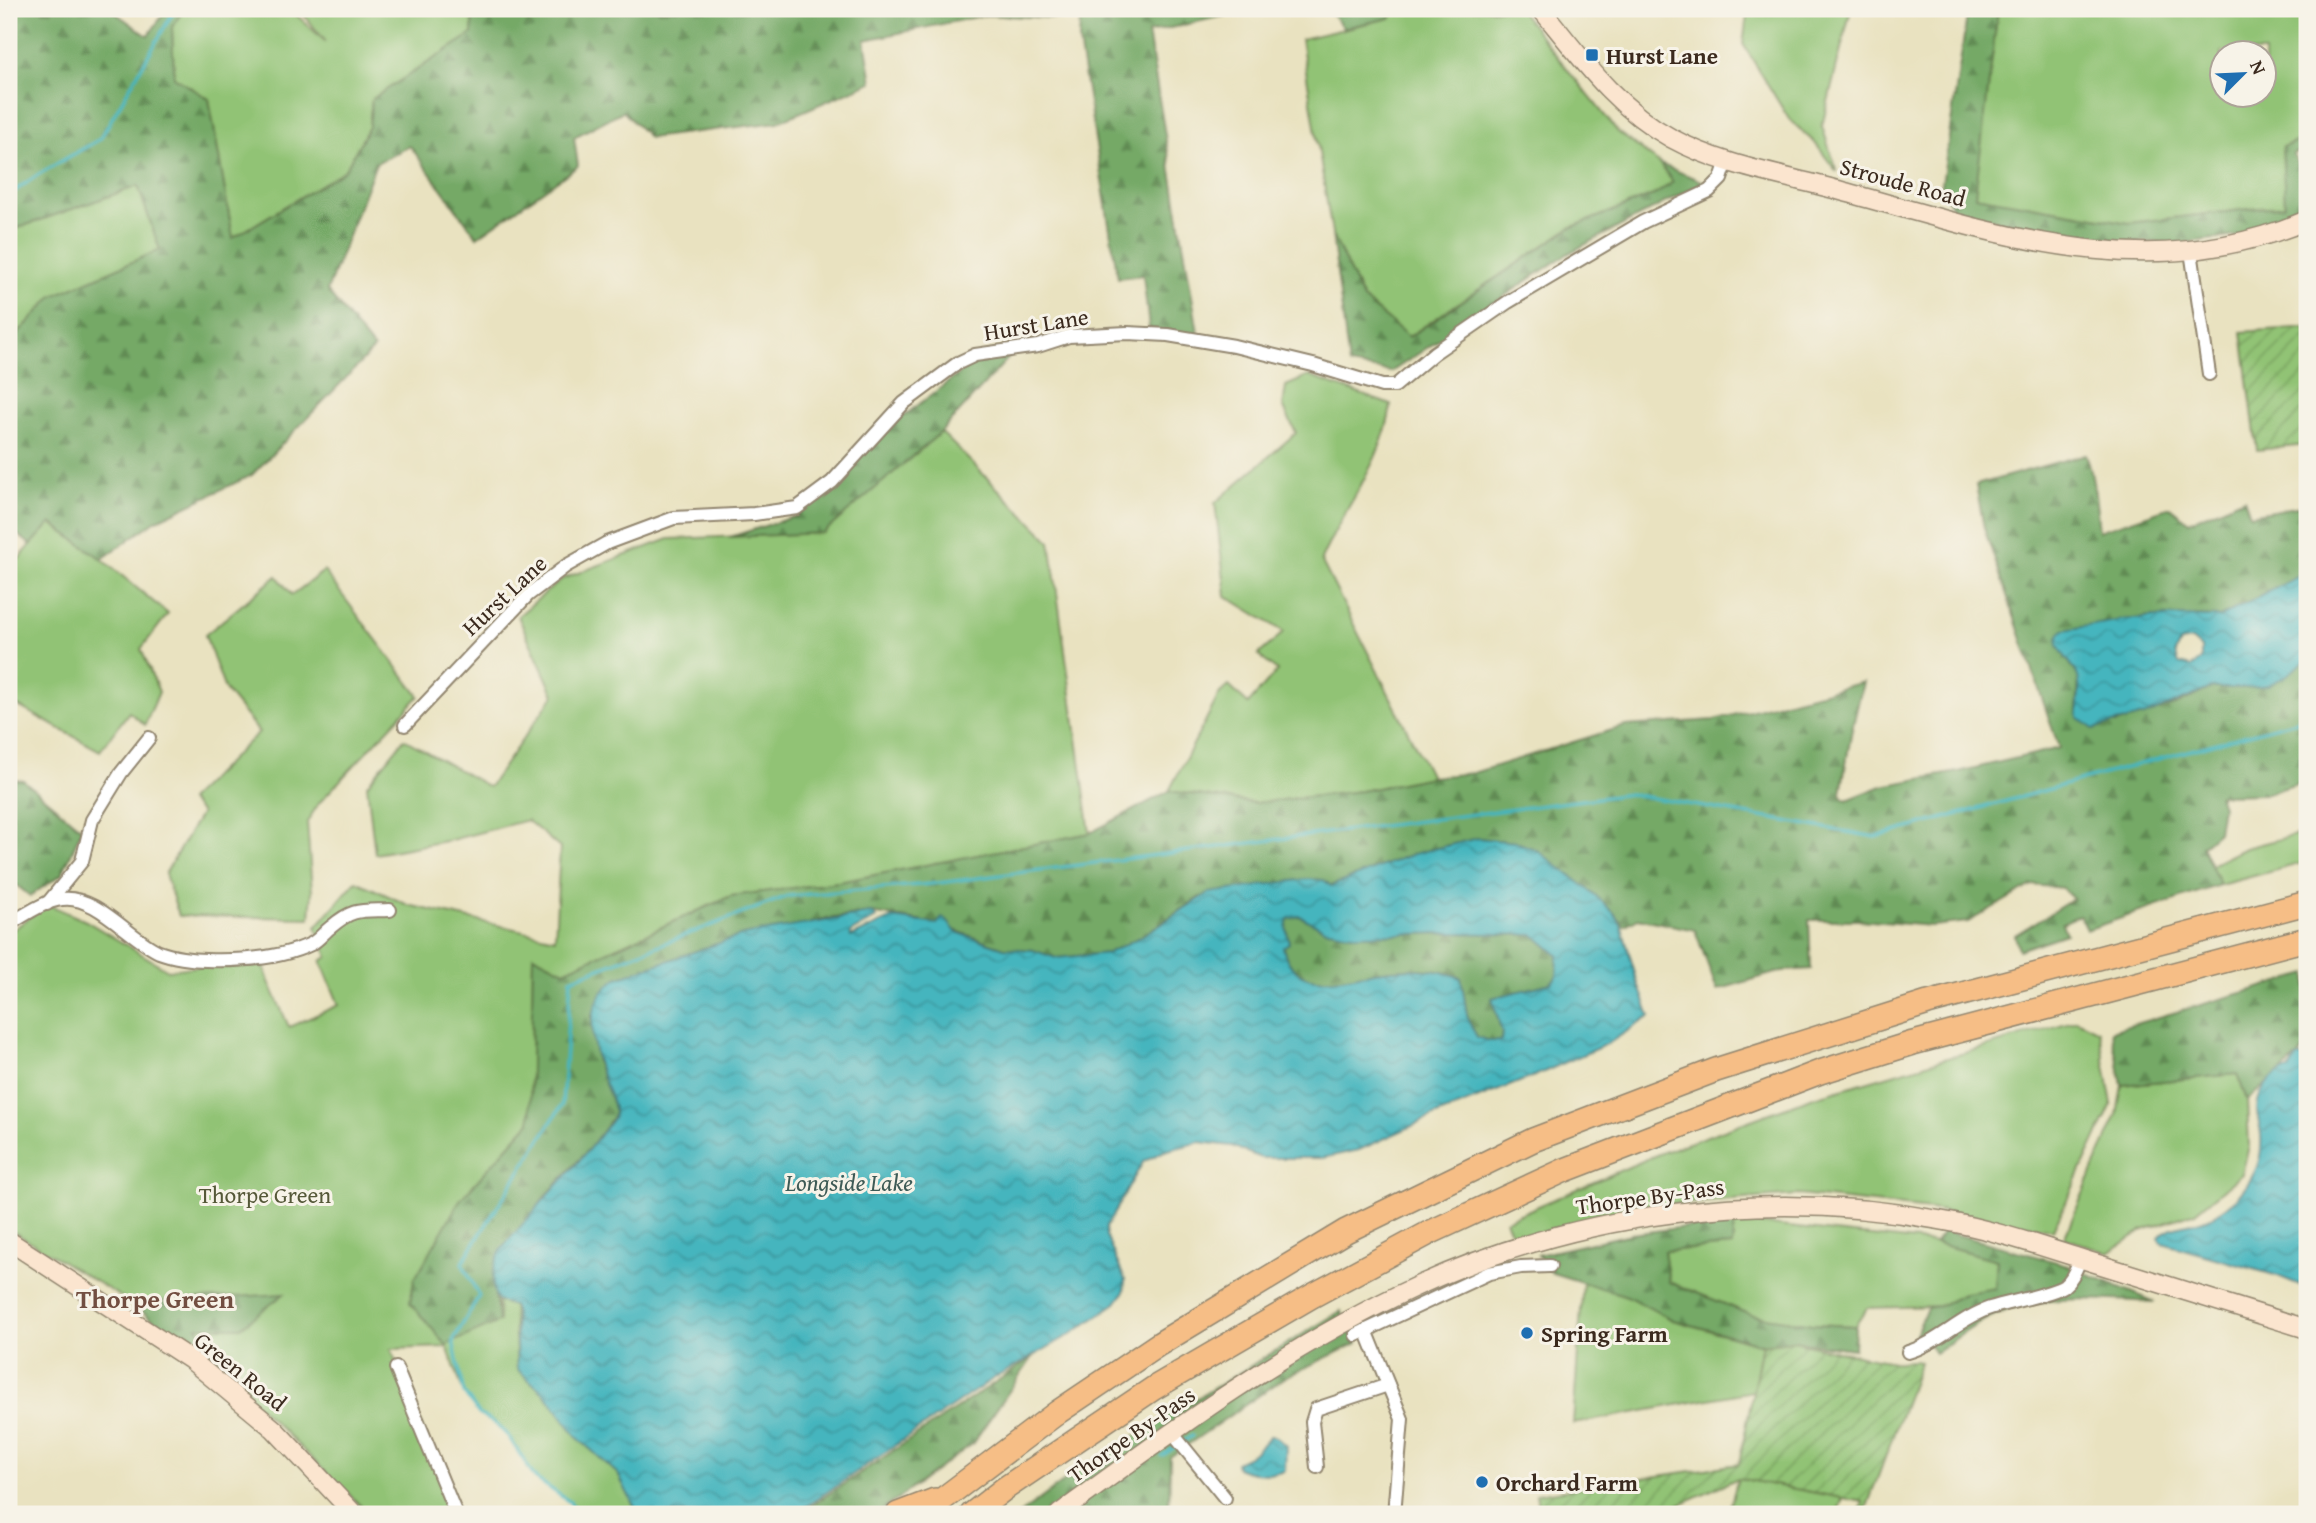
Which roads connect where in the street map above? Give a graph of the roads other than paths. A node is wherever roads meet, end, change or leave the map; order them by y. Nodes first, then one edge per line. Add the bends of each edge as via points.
1 (1541, 9) edge
2 (1727, 161) junction
3 (2307, 220) edge
4 (2191, 250) junction
5 (2209, 374) dead end
6 (405, 725) dead end
7 (149, 738) dead end
8 (2307, 903) edge
9 (47, 904) junction
10 (390, 910) dead end
11 (9, 924) edge
12 (2307, 939) edge
13 (9, 1241) edge
14 (2080, 1258) junction
15 (1550, 1266) dead end
16 (2307, 1329) edge
17 (1908, 1352) dead end
18 (396, 1368) dead end
19 (1388, 1385) junction
20 (1172, 1434) junction
21 (1317, 1467) dead end
22 (945, 1497) junction
23 (1225, 1498) dead end
24 (354, 1514) edge
25 (456, 1514) edge
26 (898, 1514) edge
27 (923, 1514) edge
28 (972, 1514) edge
29 (1059, 1514) edge
30 (1394, 1514) edge

1 - 2 main road, Stroude Road via 1599,80 1634,113 1672,139
2 - 4 main road, Stroude Road via 2069,248 2121,253
2 - 6 street, Hurst Lane via 1721,179 1709,191 1643,222 1508,302 1395,386 1234,346 1168,335 1069,336 1038,346 975,355 904,403 832,482 797,508 674,518 607,543 566,566 528,595
3 - 4 main road, Stroude Road via 2242,242
4 - 5 street
7 - 9 street via 92,820 82,861
8 - 22 highway via 1928,1003 1716,1070 1533,1140 1346,1231 1170,1337 1058,1412
9 - 10 street via 62,899 88,904 161,953 205,960 278,956 313,943 353,911
9 - 11 street
12 - 28 highway via 1887,1051 1820,1072 1565,1170 1429,1233 1300,1302 1154,1388
13 - 24 main road, Green Road via 191,1360 274,1429
14 - 16 main road, Thorpe By-Pass
14 - 17 street via 2064,1286 1981,1311 1930,1344
14 - 20 main road, Thorpe By-Pass via 1940,1220 1805,1206 1687,1211 1612,1222 1508,1251 1416,1287 1322,1336
15 - 19 street via 1489,1273 1361,1332
18 - 25 street
19 - 21 street via 1316,1409 1312,1422
19 - 30 street via 1402,1419
20 - 23 street
20 - 29 main road, Thorpe By-Pass
22 - 26 highway
22 - 27 highway

